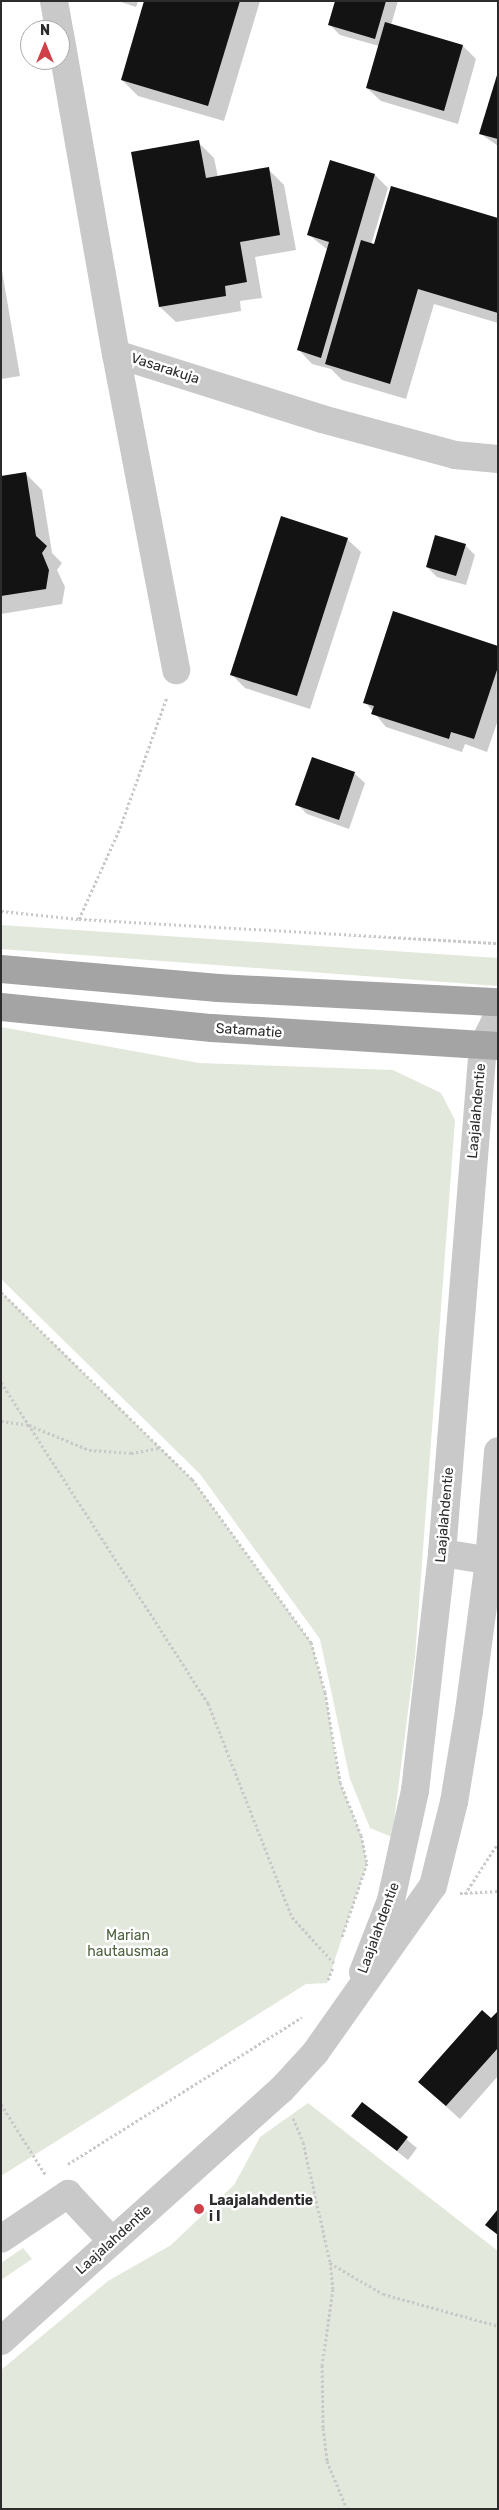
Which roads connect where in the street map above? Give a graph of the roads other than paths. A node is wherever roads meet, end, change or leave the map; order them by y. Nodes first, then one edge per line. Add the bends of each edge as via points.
1 (54, 1) edge
2 (57, 20) edge
3 (66, 70) edge
4 (116, 354) junction
5 (498, 459) edge
6 (176, 670) road end
7 (1, 969) edge
8 (498, 1002) edge
9 (1, 1007) edge
10 (498, 1015) edge
11 (490, 1046) edge
12 (498, 1452) edge
13 (442, 1554) junction
14 (493, 1562) edge
15 (349, 2008) junction
16 (1, 2239) edge
17 (112, 2241) junction
18 (1, 2340) edge

1 - 2 street
3 - 4 street, Vasarakuja
4 - 5 street, Vasarakuja via 331,422 454,455
4 - 6 street
7 - 8 main road via 218,988
9 - 11 main road, Satamatie via 212,1028
10 - 11 street, Laajalahdentie
11 - 13 street, Laajalahdentie
12 - 14 street, Laajalahdentie
13 - 14 street
13 - 15 street, Laajalahdentie via 414,1791 399,1873
14 - 15 street, Laajalahdentie via 454,1802 433,1886
15 - 17 street, Laajalahdentie via 282,2089
16 - 17 street via 68,2194
17 - 18 street, Laajalahdentie

